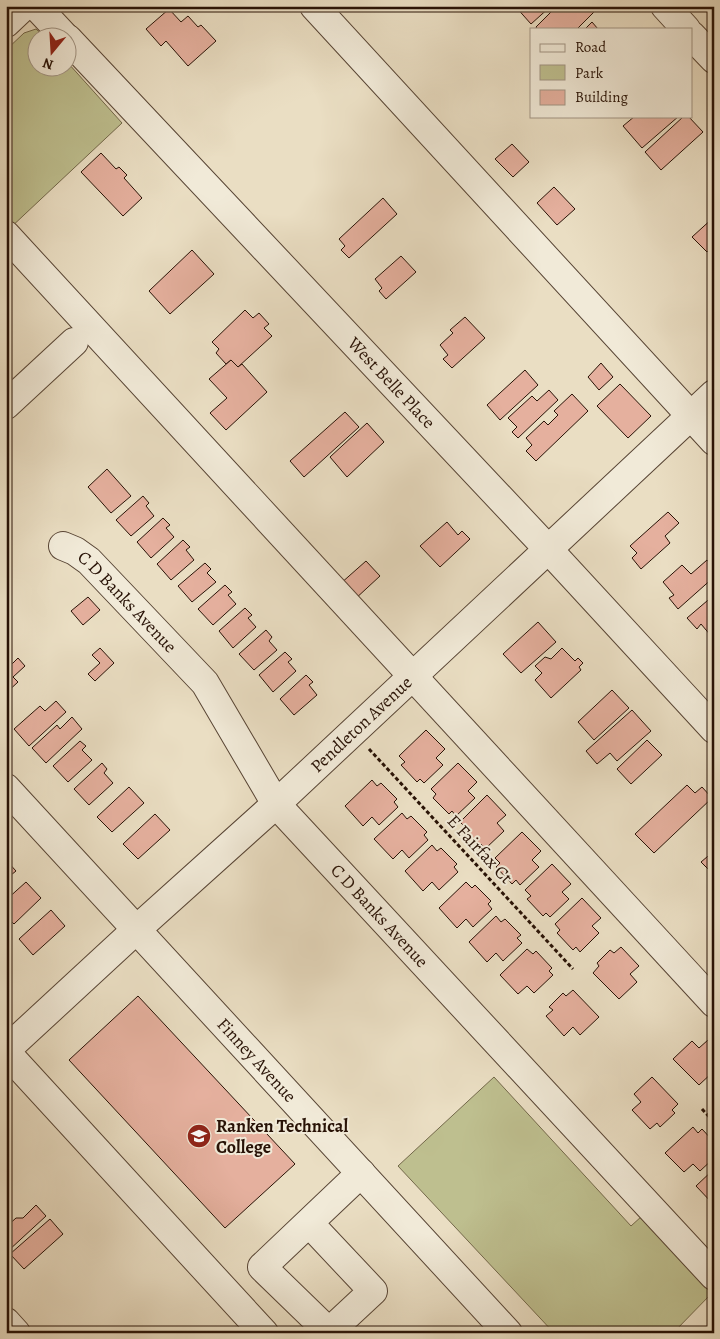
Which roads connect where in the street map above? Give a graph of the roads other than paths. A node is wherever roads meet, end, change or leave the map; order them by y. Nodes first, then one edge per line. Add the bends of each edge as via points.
1 (24, 6) edge
2 (36, 6) edge
3 (314, 6) edge
4 (665, 6) edge
5 (6, 23) edge
6 (57, 28) edge
7 (685, 28) edge
8 (692, 36) edge
9 (78, 50) edge
10 (714, 60) edge
11 (6, 235) edge
12 (74, 342) dead end
13 (714, 394) edge
14 (6, 405) edge
15 (691, 416) junction
16 (714, 441) edge
17 (63, 546) dead end
18 (548, 549) junction
19 (413, 677) junction
20 (714, 729) edge
21 (6, 788) edge
22 (276, 804) junction
23 (137, 929) junction
24 (714, 1003) edge
25 (6, 1051) edge
26 (361, 1173) junction
27 (308, 1223) dead end
28 (714, 1276) edge
29 (6, 1322) edge
30 (16, 1333) edge
31 (264, 1333) edge
32 (508, 1333) edge

1 - 5 street
2 - 6 street, West Belle Place
3 - 15 street
4 - 7 street
8 - 10 street
9 - 18 street, West Belle Place
11 - 19 street
12 - 14 street
13 - 15 street, Pendleton Avenue
15 - 16 street
15 - 18 street, Pendleton Avenue
17 - 22 street, C D Banks Avenue via 75,550 89,561 205,684
18 - 19 street, Pendleton Avenue
18 - 20 street, West Belle Place
19 - 22 street, Pendleton Avenue
19 - 24 street
21 - 23 street, Finney Avenue
22 - 23 street, Pendleton Avenue
22 - 28 street, C D Banks Avenue
23 - 25 street, Pendleton Avenue
23 - 26 street, Finney Avenue
25 - 31 street
26 - 27 street
26 - 32 street, Finney Avenue
29 - 30 street

